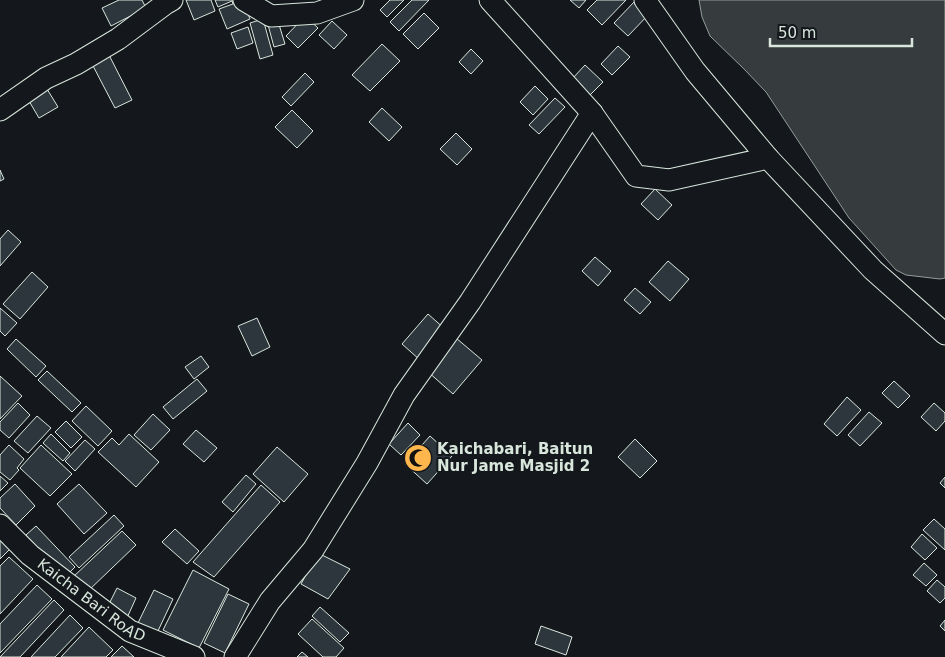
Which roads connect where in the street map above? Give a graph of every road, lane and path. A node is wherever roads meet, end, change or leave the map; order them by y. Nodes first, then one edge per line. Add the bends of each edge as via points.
1 (172, 0) edge
2 (244, 0) edge
3 (353, 0) edge
4 (490, 0) edge
5 (645, 0) edge
6 (0, 110) edge
7 (592, 114) junction
8 (768, 158) junction
9 (945, 334) edge
10 (0, 525) edge
11 (194, 657) edge
12 (235, 657) edge

1 - 6 street via 118,39 46,78
2 - 3 street via 271,16 317,13
4 - 7 street
5 - 8 street via 695,71
7 - 8 street via 636,176 669,180
7 - 12 street via 470,302 404,394 367,463 313,550 270,601
8 - 9 street via 873,270
10 - 11 street, Kaicha Bari RoAD via 30,555 130,630

